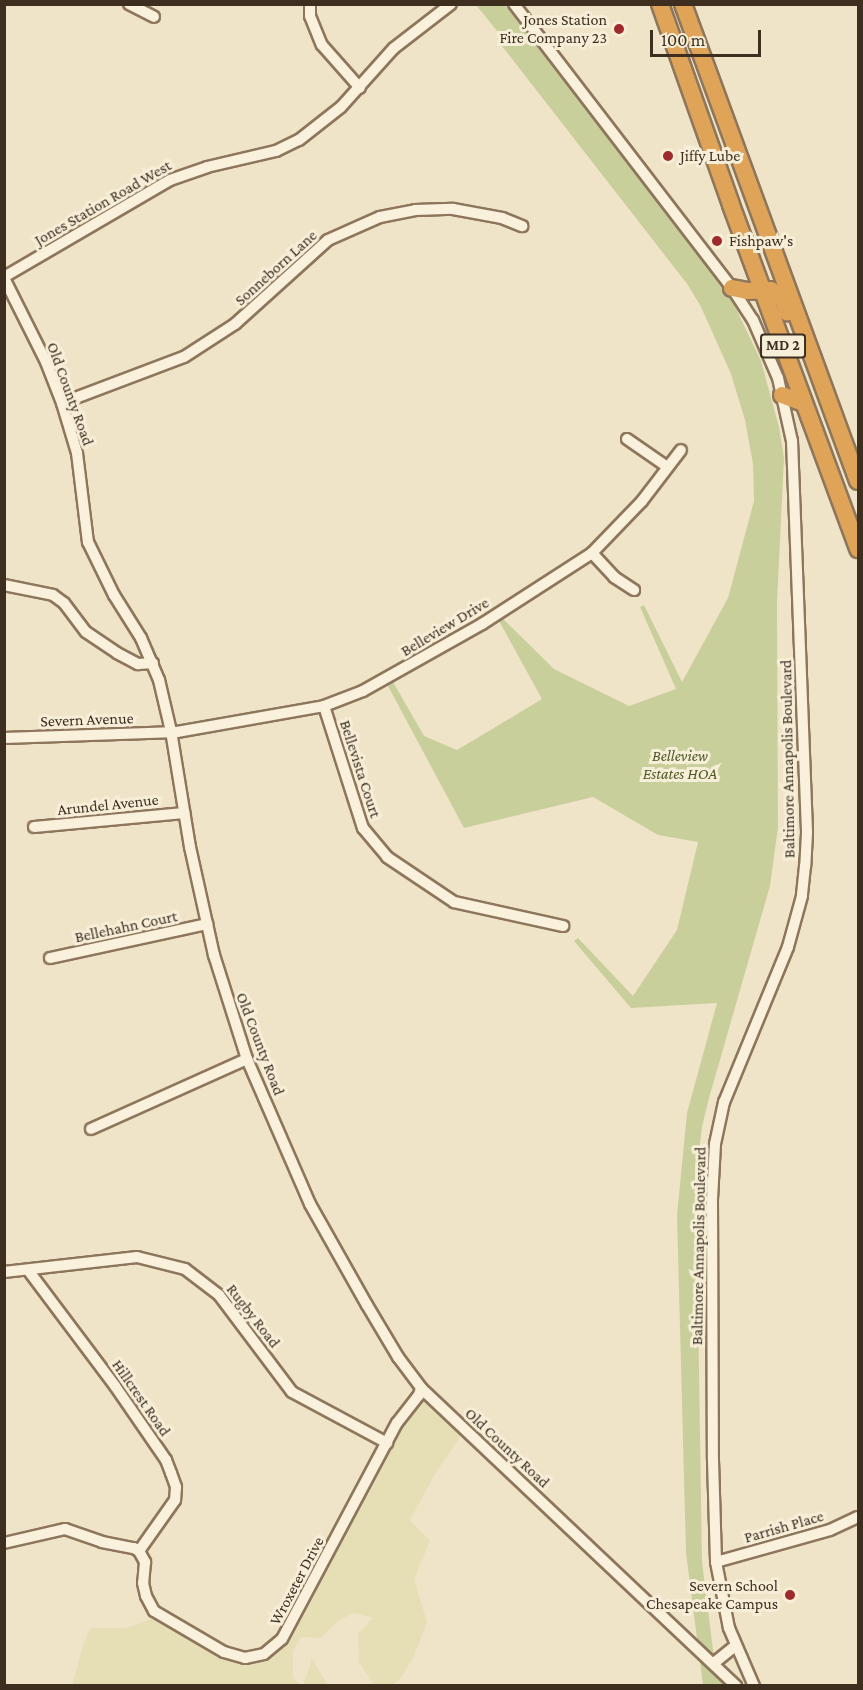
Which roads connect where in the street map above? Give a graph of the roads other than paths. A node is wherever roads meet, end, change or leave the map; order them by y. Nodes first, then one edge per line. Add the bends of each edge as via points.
1 (129, 4) edge
2 (310, 4) edge
3 (451, 4) edge
4 (514, 4) edge
5 (660, 4) edge
6 (683, 4) edge
7 (154, 17) dead end
8 (360, 88) junction
9 (697, 109) junction
10 (522, 226) dead end
11 (781, 269) junction
12 (4, 277) edge
13 (732, 288) junction
14 (762, 289) junction
15 (782, 395) junction
16 (804, 403) junction
17 (62, 404) junction
18 (832, 408) junction
19 (627, 439) dead end
20 (681, 450) dead end
21 (666, 466) junction
22 (858, 481) edge
23 (858, 549) edge
24 (592, 553) junction
25 (4, 585) edge
26 (634, 590) dead end
27 (153, 663) junction
28 (324, 706) junction
29 (171, 730) junction
30 (4, 738) edge
31 (184, 813) junction
32 (34, 827) dead end
33 (207, 924) junction
34 (562, 926) dead end
35 (50, 958) dead end
36 (247, 1059) junction
37 (91, 1129) dead end
38 (28, 1270) junction
39 (4, 1272) edge
40 (421, 1388) junction
41 (387, 1443) junction
42 (858, 1517) edge
43 (4, 1543) edge
44 (139, 1551) junction
45 (716, 1562) junction
46 (735, 1646) junction
47 (714, 1663) junction
48 (736, 1686) edge
49 (754, 1686) edge

1 - 7 street
2 - 8 street via 310,16 322,45
3 - 8 street, Jones Station Road West via 394,48
4 - 13 street, Baltimore Annapolis Boulevard
5 - 9 highway, MD 2
6 - 11 highway, MD 2
8 - 12 street, Jones Station Road West via 320,125 289,145 263,155 193,170 170,180
9 - 11 highway via 744,208 764,264
9 - 14 highway, MD 2
10 - 17 street, Sonneborn Lane via 453,209 415,210 380,217 328,240 235,324 184,357
11 - 18 highway, MD 2
12 - 17 street, Old County Road
13 - 14 highway
13 - 15 street, Baltimore Annapolis Boulevard via 762,334
14 - 16 highway, MD 2
14 - 18 highway via 783,299 812,377
15 - 16 highway
15 - 45 street, Baltimore Annapolis Boulevard via 794,467 806,866 790,939 732,1081 715,1144 712,1401
16 - 23 highway, MD 2
17 - 27 street, Old County Road via 77,453 88,542
18 - 22 highway, MD 2
19 - 21 street
20 - 21 street, Belleview Drive
21 - 24 street, Belleview Drive via 642,501
24 - 26 street via 614,577
24 - 28 street, Belleview Drive via 405,669
25 - 27 street via 53,596 64,603 86,632 117,653 138,664
27 - 29 street, Old County Road
28 - 29 street, Belleview Drive
28 - 34 street, Bellevista Court via 363,828 387,857 454,902
29 - 30 street, Severn Avenue
29 - 31 street, Old County Road
31 - 32 street, Arundel Avenue
31 - 33 street, Old County Road
33 - 35 street, Bellehahn Court
33 - 36 street, Old County Road
36 - 37 street
36 - 40 street, Old County Road via 310,1204 372,1314
38 - 39 street, Rugby Road
38 - 41 street, Rugby Road via 137,1257 185,1269 219,1295 292,1392
38 - 44 street, Hillcrest Road via 166,1460 176,1487 175,1500
40 - 41 street, Wroxeter Drive
40 - 47 street, Old County Road
41 - 44 street, Wroxeter Drive via 282,1640 264,1654 245,1658 224,1652 154,1611 146,1596 145,1562
42 - 45 street, Parrish Place via 830,1530
43 - 44 street via 65,1529
45 - 46 street, Baltimore Annapolis Boulevard
46 - 47 street
46 - 49 street, Baltimore Annapolis Boulevard
47 - 48 street, Old County Road

